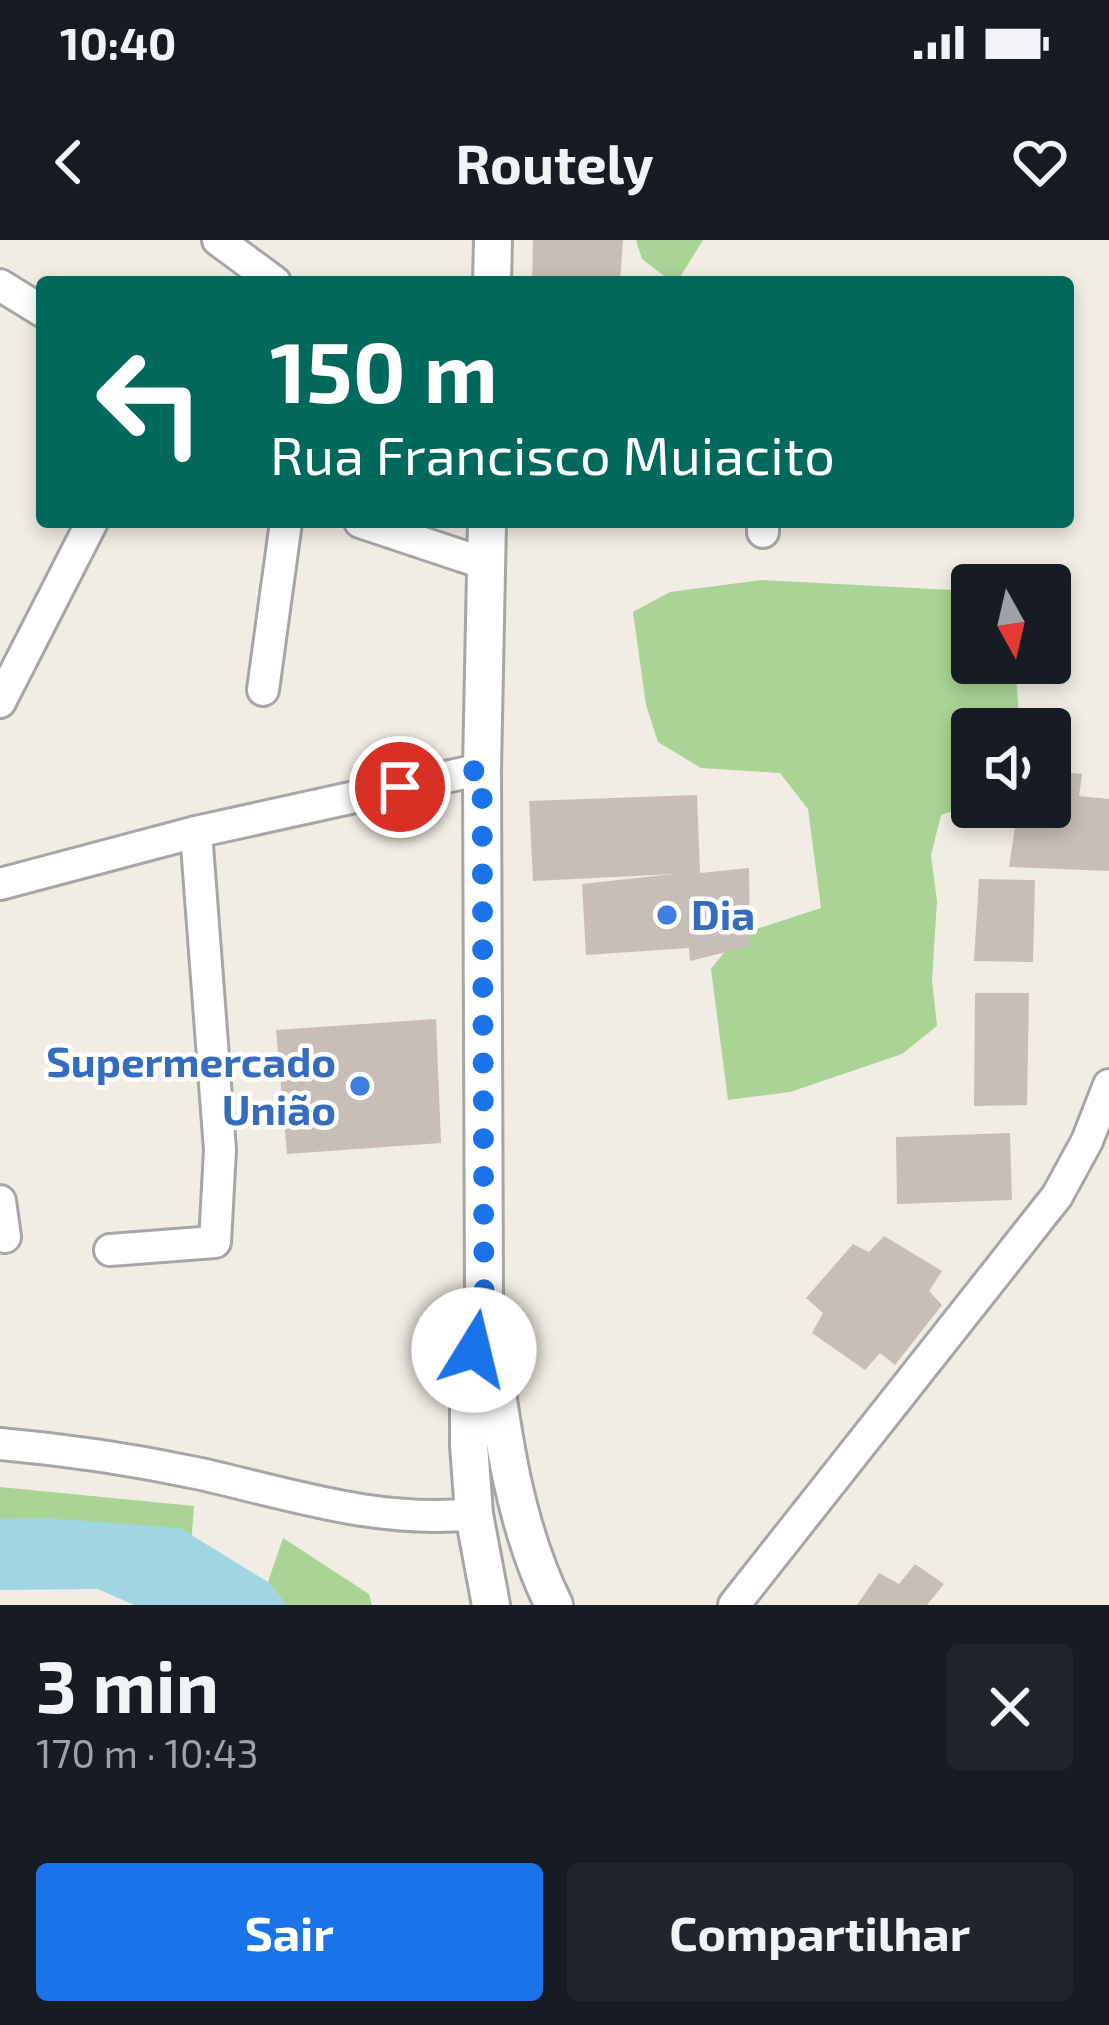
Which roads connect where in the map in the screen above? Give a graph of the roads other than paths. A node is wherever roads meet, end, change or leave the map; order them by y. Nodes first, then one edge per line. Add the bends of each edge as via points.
1 (218, 240) edge
2 (493, 240) edge
3 (267, 276) edge
4 (492, 276) edge
5 (0, 285) edge
6 (36, 307) edge
7 (89, 528) edge
8 (285, 528) edge
9 (378, 528) edge
10 (487, 528) edge
11 (486, 564) junction
12 (263, 690) dead end
13 (0, 702) edge
14 (482, 769) junction
15 (196, 832) junction
16 (0, 884) edge
17 (1109, 1084) edge
18 (0, 1201) edge
19 (4, 1237) dead end
20 (110, 1250) dead end
21 (484, 1296) junction
22 (0, 1444) edge
23 (521, 1510) junction
24 (474, 1514) junction
25 (491, 1605) edge
26 (554, 1605) edge
27 (734, 1605) edge

1 - 3 street
2 - 4 street
5 - 6 street
7 - 13 street
8 - 12 street
9 - 11 street
10 - 11 street
11 - 14 street
14 - 15 street
14 - 21 street
15 - 16 street
15 - 20 street via 220,1150 215,1242
17 - 27 street via 1057,1196
18 - 19 street
21 - 23 street
21 - 24 street via 469,1394
22 - 24 street via 179,1469 382,1516
23 - 24 street
23 - 26 street
24 - 25 street

